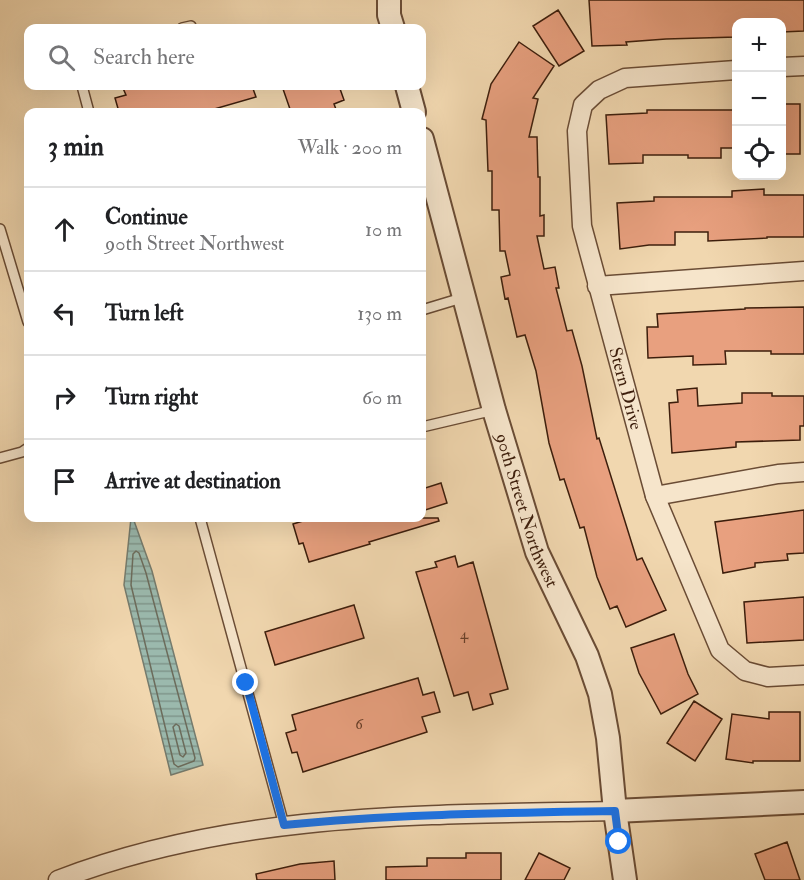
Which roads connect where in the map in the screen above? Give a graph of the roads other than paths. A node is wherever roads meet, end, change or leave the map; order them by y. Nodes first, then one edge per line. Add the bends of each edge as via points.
1 (390, 0) edge
2 (392, 24) edge
3 (804, 66) edge
4 (786, 67) edge
5 (732, 70) edge
6 (83, 90) edge
7 (408, 90) edge
8 (88, 108) edge
9 (413, 108) edge
10 (426, 154) edge
11 (0, 229) edge
12 (804, 271) edge
13 (597, 286) junction
14 (465, 297) junction
15 (24, 309) edge
16 (426, 309) edge
17 (494, 410) junction
18 (426, 426) edge
19 (24, 451) edge
20 (0, 458) edge
21 (804, 472) edge
22 (655, 496) junction
23 (201, 522) edge
24 (804, 675) edge
25 (804, 802) edge
26 (615, 811) junction
27 (284, 825) junction
28 (58, 880) edge
29 (625, 880) edge

1 - 2 street
3 - 4 street
5 - 13 street, Stern Drive via 626,78 599,90 583,105 577,131 582,226
6 - 8 lane
7 - 9 street
10 - 14 street, 90th Street Northwest
11 - 15 lane
12 - 13 street
13 - 22 street, Stern Drive
14 - 16 lane
14 - 17 street, 90th Street Northwest
17 - 18 lane
17 - 26 street, 90th Street Northwest via 537,552 587,656 600,694
19 - 20 lane
21 - 22 street
22 - 24 street, Stern Drive via 720,650 744,671 768,677
23 - 27 lane
25 - 26 street
26 - 27 street via 408,816
26 - 29 street, 90th Street Northwest
27 - 28 street via 178,843

